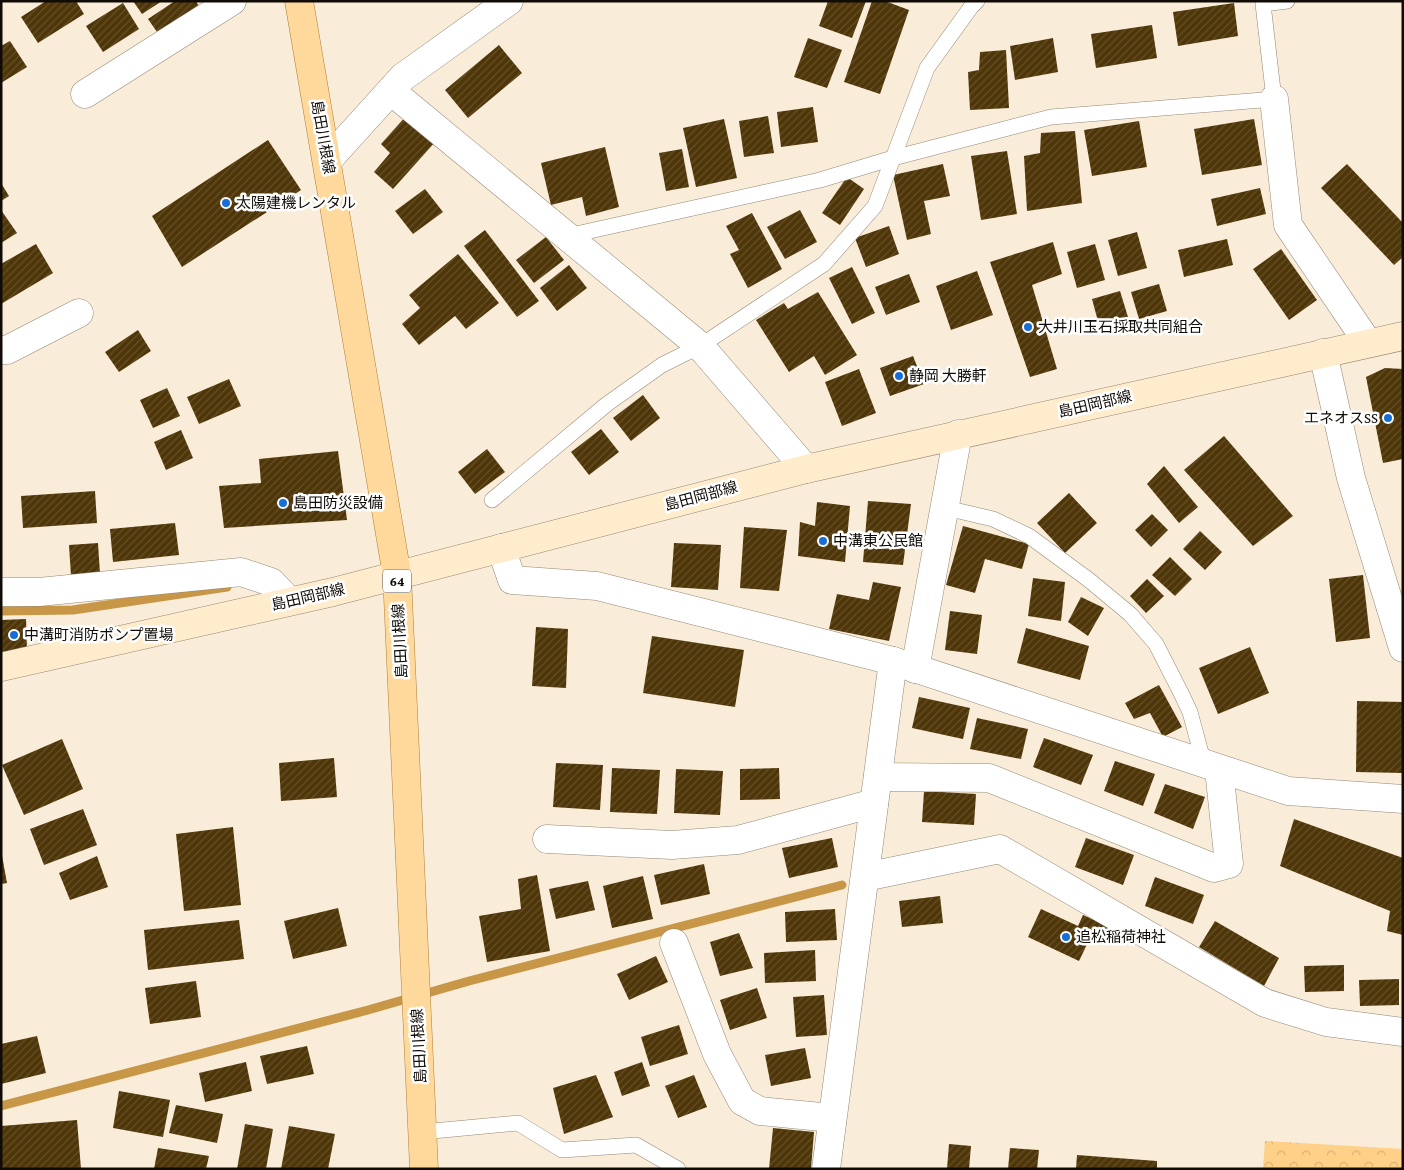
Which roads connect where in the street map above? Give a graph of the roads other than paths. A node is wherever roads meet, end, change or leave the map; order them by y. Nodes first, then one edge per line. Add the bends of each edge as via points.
1 (232, 1) edge
2 (299, 1) edge
3 (509, 1) edge
4 (977, 1) edge
5 (1286, 1) edge
6 (391, 91) junction
7 (85, 94) dead end
8 (1274, 99) junction
9 (893, 158) junction
10 (327, 161) junction
11 (567, 236) junction
12 (80, 313) dead end
13 (1403, 336) edge
14 (1368, 343) junction
15 (700, 346) junction
16 (1, 350) edge
17 (1323, 353) junction
18 (958, 434) junction
19 (806, 469) junction
20 (492, 500) dead end
21 (946, 508) junction
22 (501, 548) junction
23 (397, 575) junction
24 (1, 592) edge
25 (290, 601) junction
26 (1397, 610) edge
27 (1403, 648) edge
28 (904, 665) junction
29 (1, 667) edge
30 (1211, 766) junction
31 (876, 790) junction
32 (1403, 799) edge
33 (547, 839) dead end
34 (865, 877) junction
35 (674, 943) dead end
36 (1403, 1032) edge
37 (832, 1118) junction
38 (422, 1132) junction
39 (424, 1169) edge
40 (678, 1169) edge
41 (826, 1169) edge

1 - 7 street
2 - 10 main road, 島田川根線 / 64
3 - 6 street via 403,77
4 - 9 lane via 927,68
5 - 8 lane via 1263,4
6 - 10 street
6 - 11 street
8 - 9 lane via 1051,117
8 - 14 street via 1288,225
9 - 11 lane via 820,180
9 - 15 lane via 875,206 824,264
10 - 23 main road, 島田川根線 / 64
11 - 15 street
12 - 16 street via 7,350
13 - 14 main road, 島田岡部線
14 - 17 main road, 島田岡部線
15 - 19 street
15 - 20 lane via 662,365 607,404
17 - 18 main road, 島田岡部線
17 - 26 street via 1351,478
18 - 19 main road, 島田岡部線
18 - 21 street
19 - 22 main road, 島田岡部線
21 - 28 street
21 - 30 lane via 993,519 1029,536 1130,614 1156,644 1190,712
22 - 23 main road, 島田岡部線
22 - 28 street via 512,580 597,586
23 - 25 main road, 島田岡部線
23 - 38 main road, 島田川根線 / 64
24 - 25 street via 39,592 241,572 271,582
25 - 29 main road, 島田岡部線
26 - 27 street
28 - 30 street
28 - 31 street
30 - 31 street via 1229,864 1214,868 989,778
30 - 32 street via 1288,791
31 - 33 street via 738,840 672,845
31 - 34 street
34 - 36 street via 1000,849 1264,1004 1326,1022
34 - 37 street
35 - 37 street via 717,1054 742,1101 760,1111
37 - 41 street
38 - 39 main road, 島田川根線 / 64
38 - 40 lane via 518,1123 562,1150 636,1145

